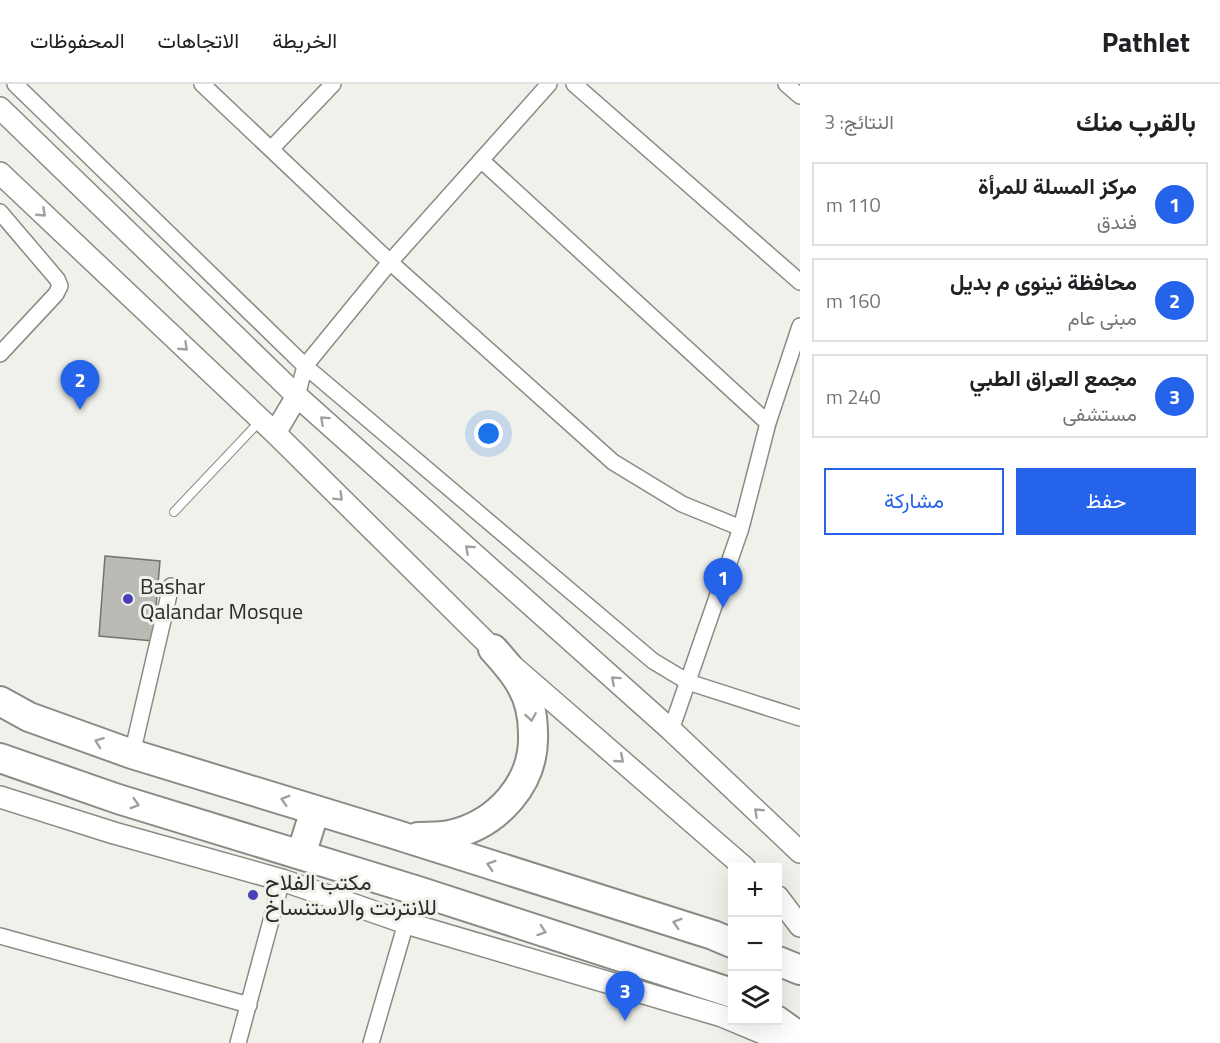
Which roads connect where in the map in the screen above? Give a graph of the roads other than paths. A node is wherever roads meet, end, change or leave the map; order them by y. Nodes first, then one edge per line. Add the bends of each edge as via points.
1 (15, 84) edge
2 (202, 84) edge
3 (333, 84) edge
4 (549, 84) edge
5 (574, 84) edge
6 (786, 84) edge
7 (800, 96) edge
8 (0, 108) edge
9 (271, 149) junction
10 (481, 160) junction
11 (0, 173) edge
12 (0, 212) edge
13 (390, 262) junction
14 (800, 282) edge
15 (800, 326) edge
16 (0, 354) edge
17 (305, 366) junction
18 (297, 396) junction
19 (768, 423) junction
20 (268, 427) junction
21 (174, 512) dead end
22 (741, 528) junction
23 (171, 586) dead end
24 (493, 649) junction
25 (688, 682) junction
26 (0, 688) edge
27 (0, 701) edge
28 (29, 717) junction
29 (800, 718) edge
30 (671, 730) junction
31 (132, 754) junction
32 (0, 758) edge
33 (0, 797) edge
34 (315, 810) junction
35 (395, 835) junction
36 (800, 852) edge
37 (301, 855) junction
38 (740, 863) edge
39 (282, 880) junction
40 (418, 891) junction
41 (782, 903) edge
42 (406, 923) junction
43 (800, 926) edge
44 (0, 936) edge
45 (728, 941) edge
46 (782, 963) edge
47 (800, 970) edge
48 (728, 992) edge
49 (249, 1005) junction
50 (782, 1009) edge
51 (800, 1014) edge
52 (782, 1024) edge
53 (800, 1037) edge
54 (238, 1043) edge
55 (371, 1043) edge
56 (777, 1043) edge

1 - 17 street
2 - 9 street
3 - 9 street
4 - 10 street
5 - 14 street
6 - 7 street
8 - 18 main road
9 - 13 street
10 - 13 street
10 - 19 street
11 -> 20 main road
12 - 16 street via 60,286
13 - 17 street
13 - 22 street via 614,462 682,504
15 - 19 street
17 - 18 street
17 - 25 street via 653,661
18 - 20 main road
30 -> 18 main road
19 - 22 street
20 - 21 lane
20 -> 24 main road
22 - 25 street
23 - 31 street
24 -> 35 highway via 512,670 530,704 534,747 524,781 505,805 468,829 450,835
24 -> 38 main road
25 - 29 street
25 - 30 street
26 - 28 main road
27 - 28 highway
31 -> 28 highway
36 -> 30 main road
34 -> 31 highway
32 -> 37 highway
33 - 39 main road
34 - 35 highway
34 - 37 highway
45 -> 35 highway
37 - 40 highway
39 - 42 main road
39 - 49 street
40 - 42 street
40 -> 48 highway
41 - 43 main road
42 - 55 street
42 - 56 main road via 722,1016
44 - 49 street
46 - 47 highway
49 - 54 street
50 - 51 highway
52 - 53 highway

